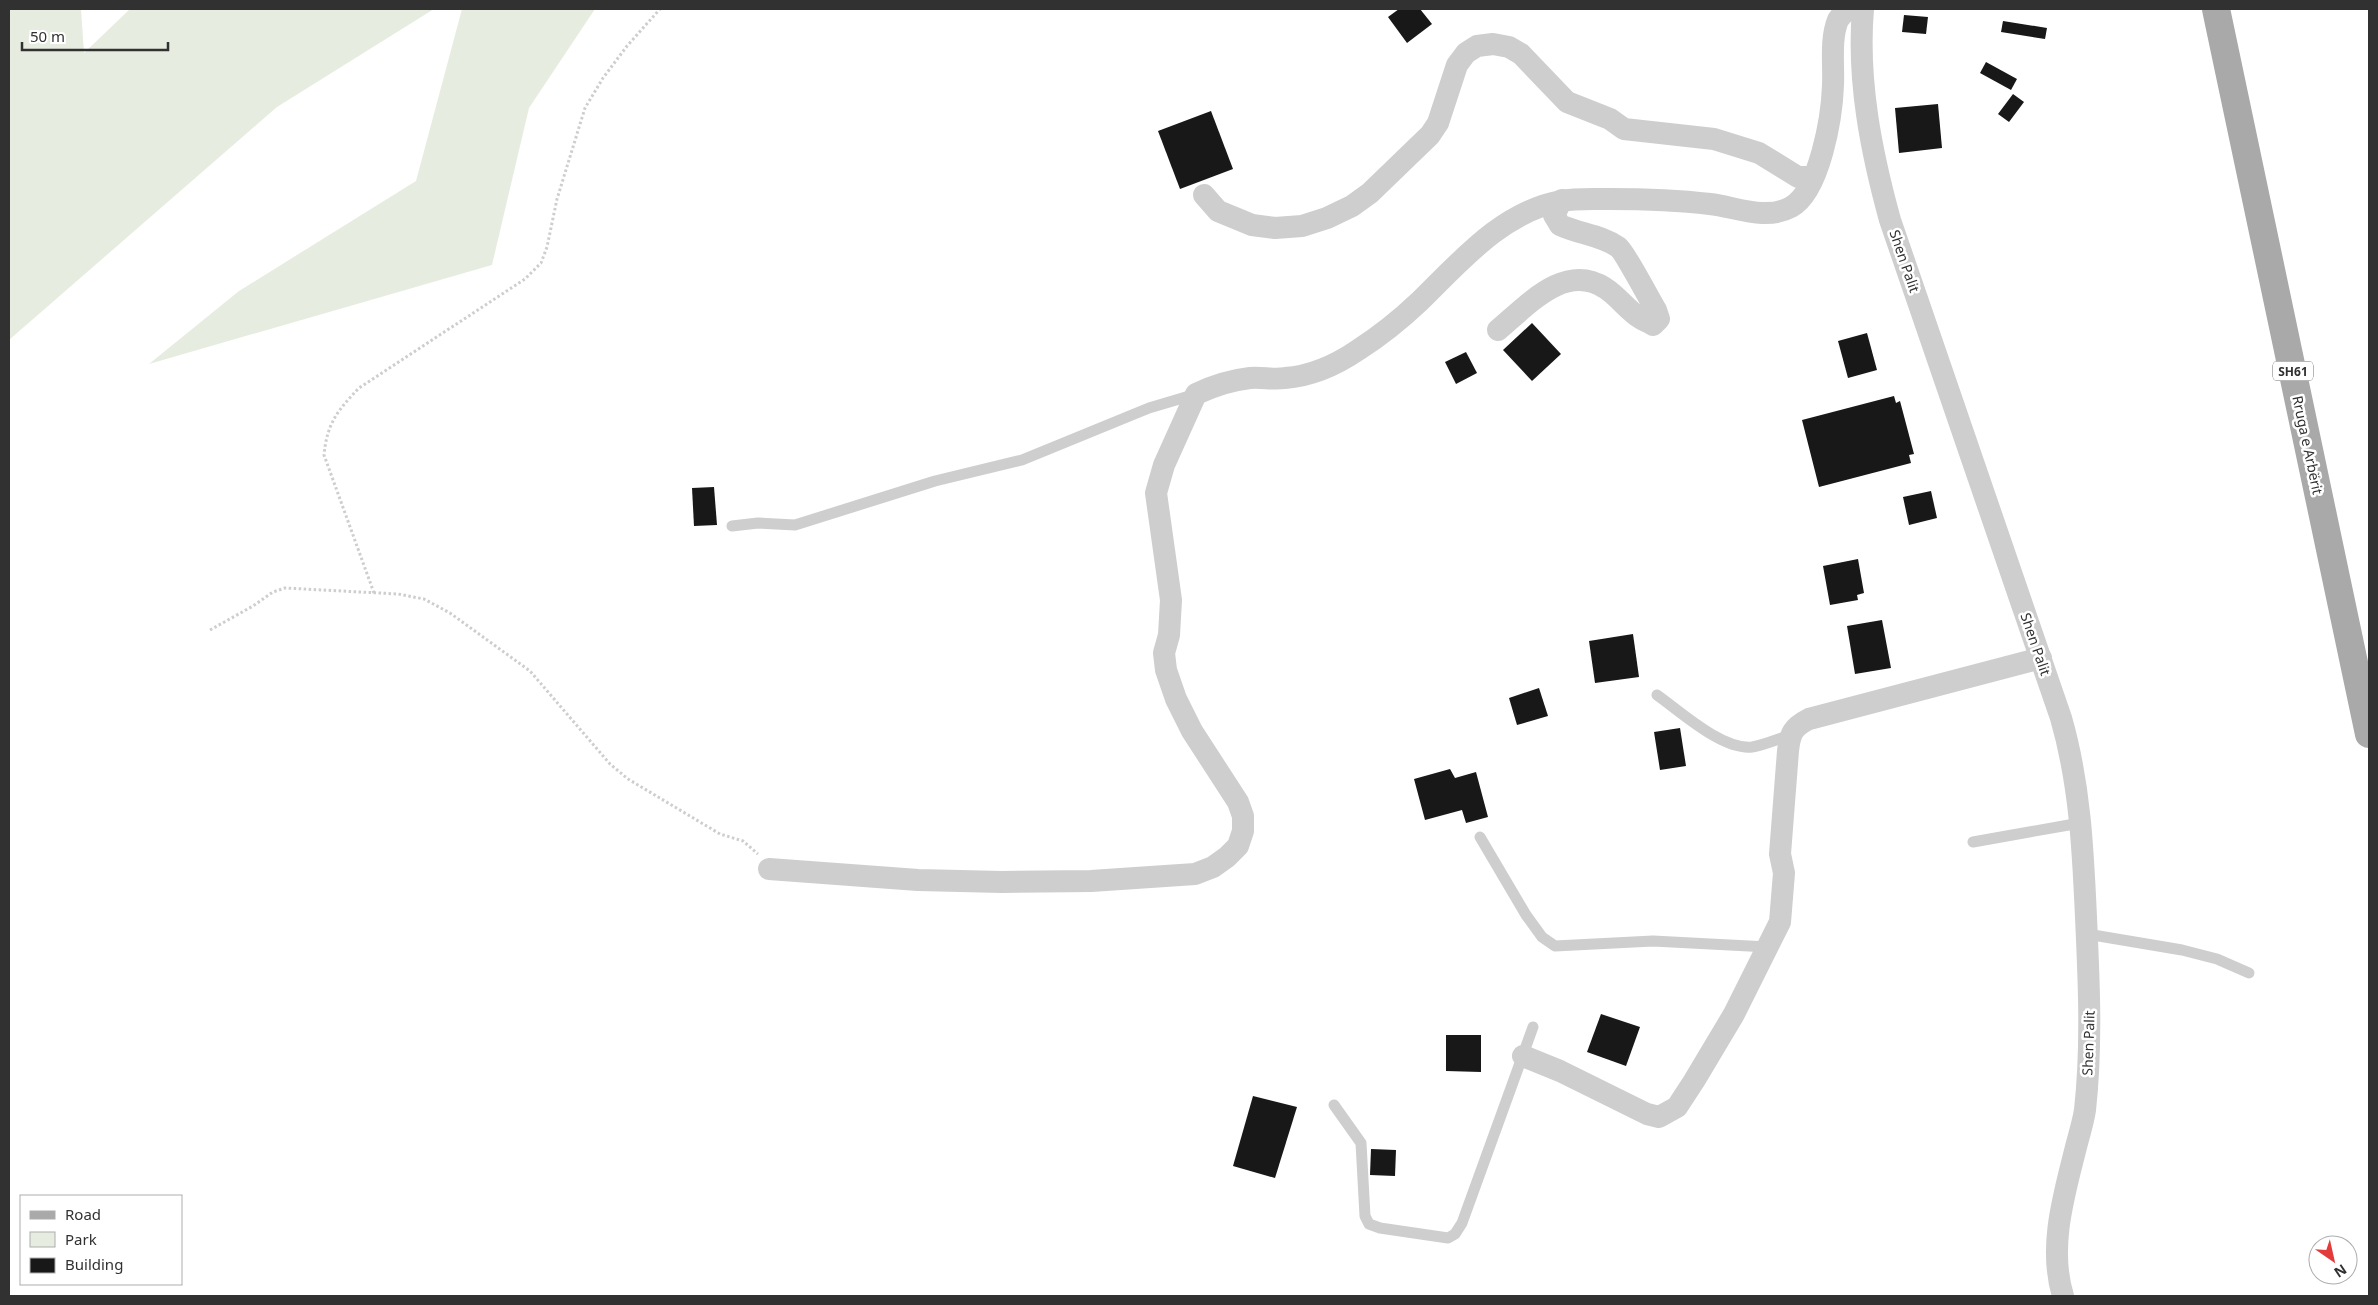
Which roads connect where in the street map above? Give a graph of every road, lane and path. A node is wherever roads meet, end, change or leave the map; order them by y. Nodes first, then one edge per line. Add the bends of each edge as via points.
1 (660, 9) edge
2 (1851, 9) edge
3 (1863, 9) edge
4 (2216, 9) edge
5 (1813, 177) junction
6 (1204, 195) dead end
7 (1562, 200) junction
8 (1498, 330) dead end
9 (1196, 394) junction
10 (732, 526) dead end
11 (374, 593) junction
12 (210, 630) dead end
13 (2041, 658) junction
14 (1657, 695) dead end
15 (2369, 734) edge
16 (1790, 735) junction
17 (2080, 823) junction
18 (1480, 837) dead end
19 (1973, 842) dead end
20 (769, 869) joint
21 (2087, 934) junction
22 (1768, 947) junction
23 (2249, 973) dead end
24 (1533, 1027) dead end
25 (1523, 1056) junction
26 (1334, 1105) dead end
27 (2063, 1296) edge

1 - 11 path via 621,54 585,108 541,264 525,279 359,388 337,410 326,435 324,455
2 - 5 street via 1839,19 1836,29 1828,128
3 - 13 street, Shen Palit via 1863,70 1876,171
4 - 15 main road, Rruga e Arbërit / SH61
5 - 6 street via 1798,178 1760,154 1714,139 1624,128 1567,102 1521,54 1509,47 1493,44 1477,46 1466,53 1457,66 1438,123 1430,135 1370,193 1352,206 1302,226 1275,228 1252,225 1218,211
5 - 7 street via 1802,199 1776,212 1762,213 1660,199
7 - 8 street via 1554,215 1560,225 1619,248 1659,319 1653,325 1591,280 1573,279 1560,283 1532,302
7 - 9 street via 1512,219 1484,239 1388,328 1333,365 1284,379 1251,378 1229,382
9 - 10 lane via 1149,408 1022,460 936,481 795,525 758,523
9 - 20 street via 1164,466 1156,493 1171,600 1169,635 1164,653 1176,698 1192,731 1238,802 1242,816 1238,846 1213,867 1195,874 1091,880 918,880
11 - 12 path via 285,588
11 - 20 path via 424,599 450,613 530,671 610,764 628,779 720,834 755,849
13 - 16 street via 1809,719 1796,726
13 - 17 street, Shen Palit via 2071,753
14 - 16 lane via 1710,733 1732,744 1751,747
16 - 22 street via 1780,854 1784,873 1783,900 1780,922
17 - 19 lane
17 - 21 street, Shen Palit
18 - 22 lane via 1526,916 1542,937 1555,946 1653,941
21 - 23 lane via 2182,950 2217,959
21 - 27 street, Shen Palit via 2089,1051 2084,1113 2064,1194 2056,1247
22 - 25 street via 1729,1022 1678,1107 1669,1113 1659,1117 1647,1114
24 - 25 lane
25 - 26 lane via 1462,1223 1448,1238 1369,1224 1364,1216 1361,1143

